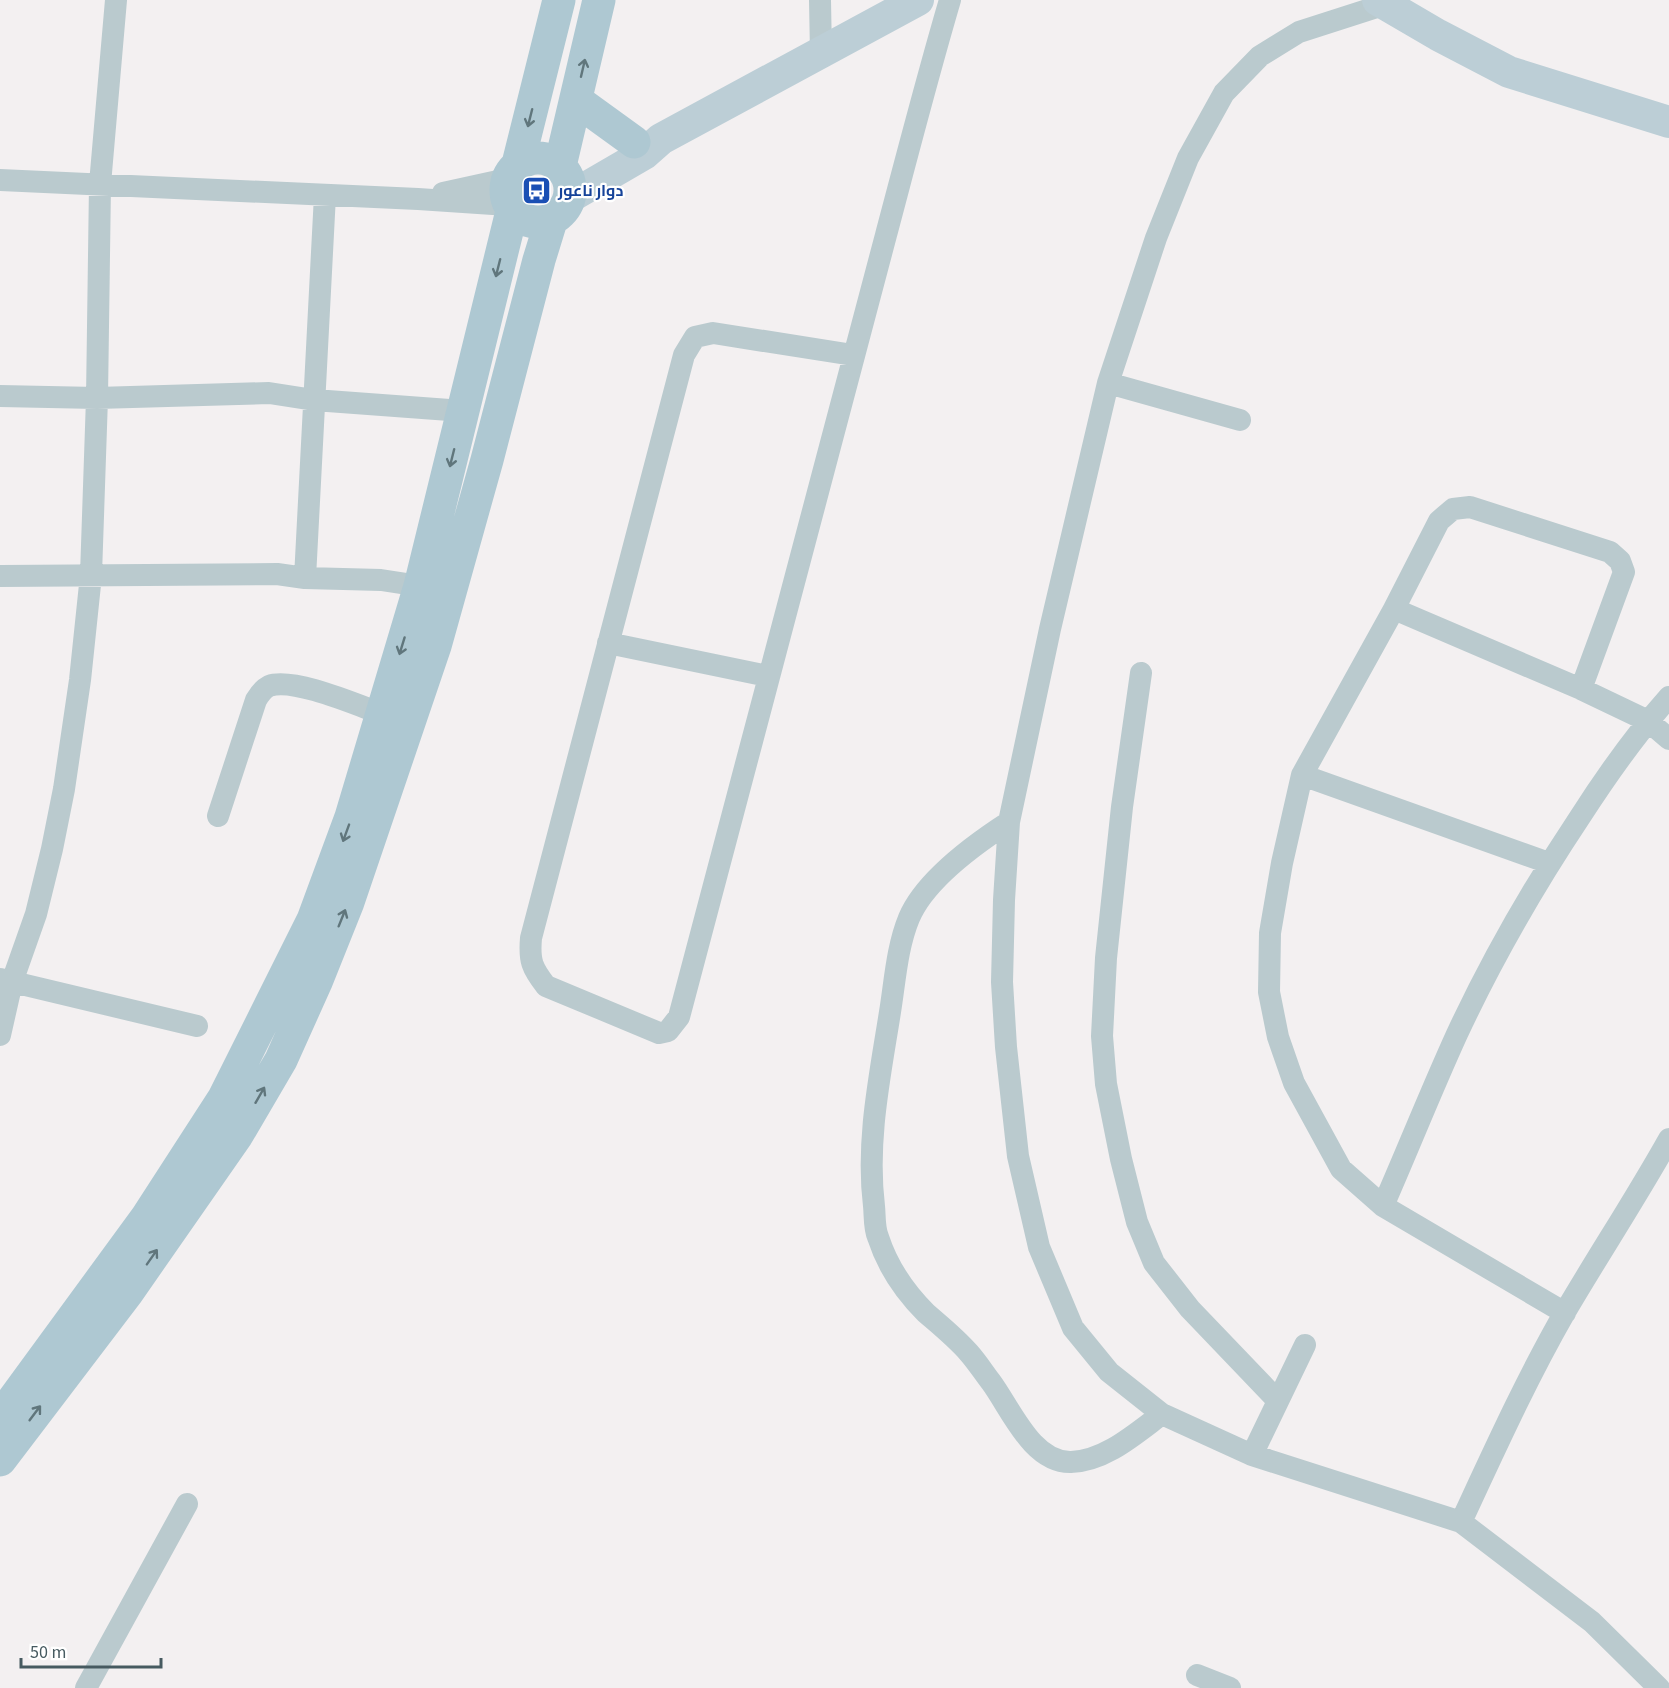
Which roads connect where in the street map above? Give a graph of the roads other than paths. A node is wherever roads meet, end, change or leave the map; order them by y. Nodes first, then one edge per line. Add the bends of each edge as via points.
1 (116, 0) edge
2 (559, 0) edge
3 (599, 0) edge
4 (820, 0) edge
5 (918, 0) edge
6 (950, 0) edge
7 (1382, 2) edge
8 (821, 54) junction
9 (576, 100) junction
10 (1669, 122) edge
11 (647, 141) junction
12 (0, 180) edge
13 (100, 184) junction
14 (562, 189) junction
15 (512, 190) junction
16 (325, 195) junction
17 (853, 356) junction
18 (1108, 382) junction
19 (0, 396) edge
20 (97, 398) junction
21 (314, 400) junction
22 (463, 411) junction
23 (1239, 420) dead end
24 (90, 575) junction
25 (0, 576) edge
26 (305, 578) junction
27 (420, 586) junction
28 (1394, 609) junction
29 (608, 643) junction
30 (1141, 673) dead end
31 (768, 676) junction
32 (1581, 689) junction
33 (1669, 697) edge
34 (382, 714) junction
35 (1648, 721) junction
36 (1669, 739) edge
37 (1302, 775) junction
38 (218, 816) dead end
39 (1009, 822) junction
40 (1549, 863) junction
41 (6, 981) edge
42 (197, 1026) dead end
43 (0, 1035) edge
44 (1669, 1139) edge
45 (1663, 1166) edge
46 (1383, 1206) junction
47 (1564, 1313) junction
48 (1305, 1345) dead end
49 (1278, 1401) junction
50 (1162, 1414) junction
51 (0, 1418) edge
52 (1252, 1455) junction
53 (0, 1460) edge
54 (187, 1504) dead end
55 (1461, 1522) junction
56 (1197, 1675) dead end
57 (86, 1688) edge
58 (1230, 1688) edge
59 (1659, 1688) edge

1 - 13 street
2 -> 15 main road
9 -> 3 main road
4 - 8 street
5 - 8 street
6 - 17 street
7 - 10 street via 1509,72
7 - 18 street via 1299,32 1260,56 1224,93 1188,158 1156,238
8 - 11 street
9 - 11 main road
9 - 14 main road
11 - 14 street
12 - 13 street
13 - 16 street
13 - 20 street
14 - 15 main road via 530,222
14 - 15 main road via 547,159 532,158
53 -> 14 main road via 127,1293 237,1135 281,1060 316,982 348,902 435,646 538,260
15 - 16 street via 418,199
15 -> 22 main road
16 - 21 street
17 - 29 street via 713,333 696,337 684,355
17 - 31 street
18 - 23 street
18 - 39 street
19 - 20 street
20 - 21 street via 269,393
20 - 24 street
21 - 22 street
21 - 26 street
22 -> 27 main road
24 - 25 street
24 - 26 street via 277,574
24 - 41 street via 64,789 36,914
26 - 27 street via 381,580
27 -> 34 main road
28 - 32 street
28 - 32 street via 1439,521 1454,509 1470,507 1610,552 1620,561 1624,572
28 - 37 street
29 - 31 street
29 - 31 street via 531,938 530,956 534,970 546,986 659,1033 668,1031 679,1017
30 - 49 street via 1106,958 1102,1036 1106,1084 1137,1222 1154,1263 1190,1309
32 - 35 street
33 - 35 street
34 - 38 street via 304,688 269,686 256,700
34 -> 51 main road via 351,817 313,920 224,1098 147,1217
35 - 36 street
35 - 40 street
37 - 40 street
37 - 46 street via 1270,933 1269,992 1294,1083 1341,1169
39 - 50 street via 1002,970 1006,1047 1018,1156 1039,1247 1073,1328 1108,1372
39 - 50 street via 980,841 925,892 909,918 898,956 872,1137 871,1185 877,1236 900,1283 969,1353 1039,1451 1070,1462 1091,1458 1118,1446
40 - 46 street via 1461,1027
41 - 42 street
41 - 43 street
44 - 45 street
45 - 47 street
46 - 47 street
47 - 55 street
48 - 49 street
49 - 52 street
50 - 52 street
52 - 55 street
54 - 57 street
55 - 59 street via 1592,1622
56 - 58 street

